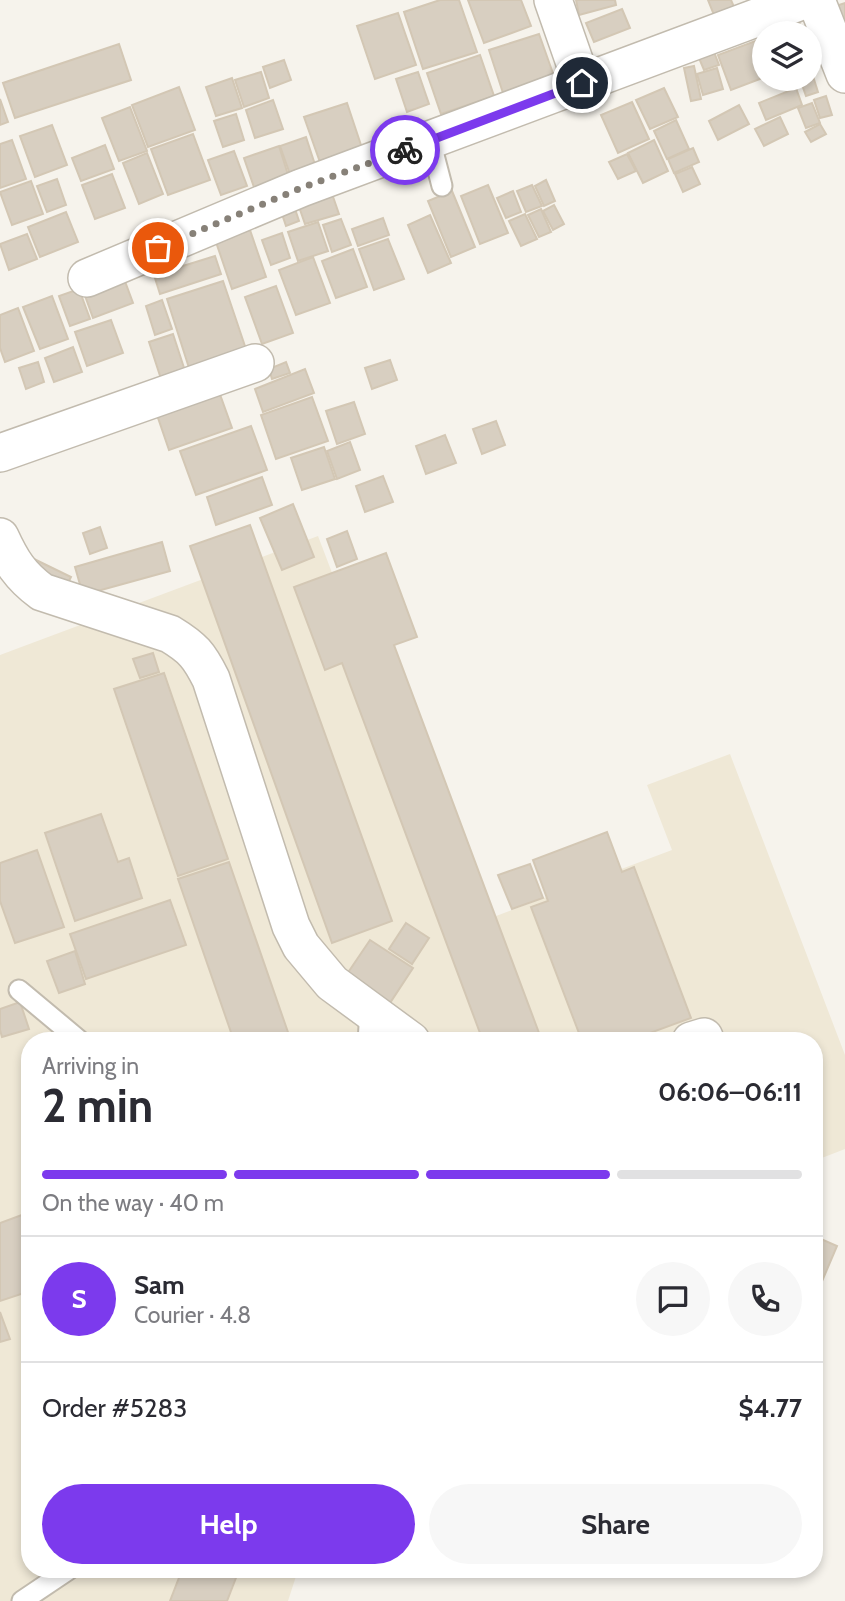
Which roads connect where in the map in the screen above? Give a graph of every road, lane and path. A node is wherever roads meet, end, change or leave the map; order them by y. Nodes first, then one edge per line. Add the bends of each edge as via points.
1 (553, 0) edge
2 (804, 0) edge
3 (816, 0) edge
4 (845, 74) edge
5 (582, 83) junction
6 (430, 140) junction
7 (442, 186) dead end
8 (87, 278) dead end
9 (255, 363) dead end
10 (0, 453) edge
11 (0, 537) edge
12 (19, 990) dead end
13 (369, 1026) edge
14 (69, 1032) edge
15 (386, 1032) edge
16 (56, 1578) edge
17 (22, 1601) edge

1 - 5 street
2 - 5 street
3 - 4 street
5 - 6 street
6 - 7 lane
6 - 8 street via 301,188
9 - 10 street
11 - 13 street via 16,568 42,592 170,634 200,658 211,678 291,926 301,946
12 - 14 lane
13 - 15 street
16 - 17 lane

